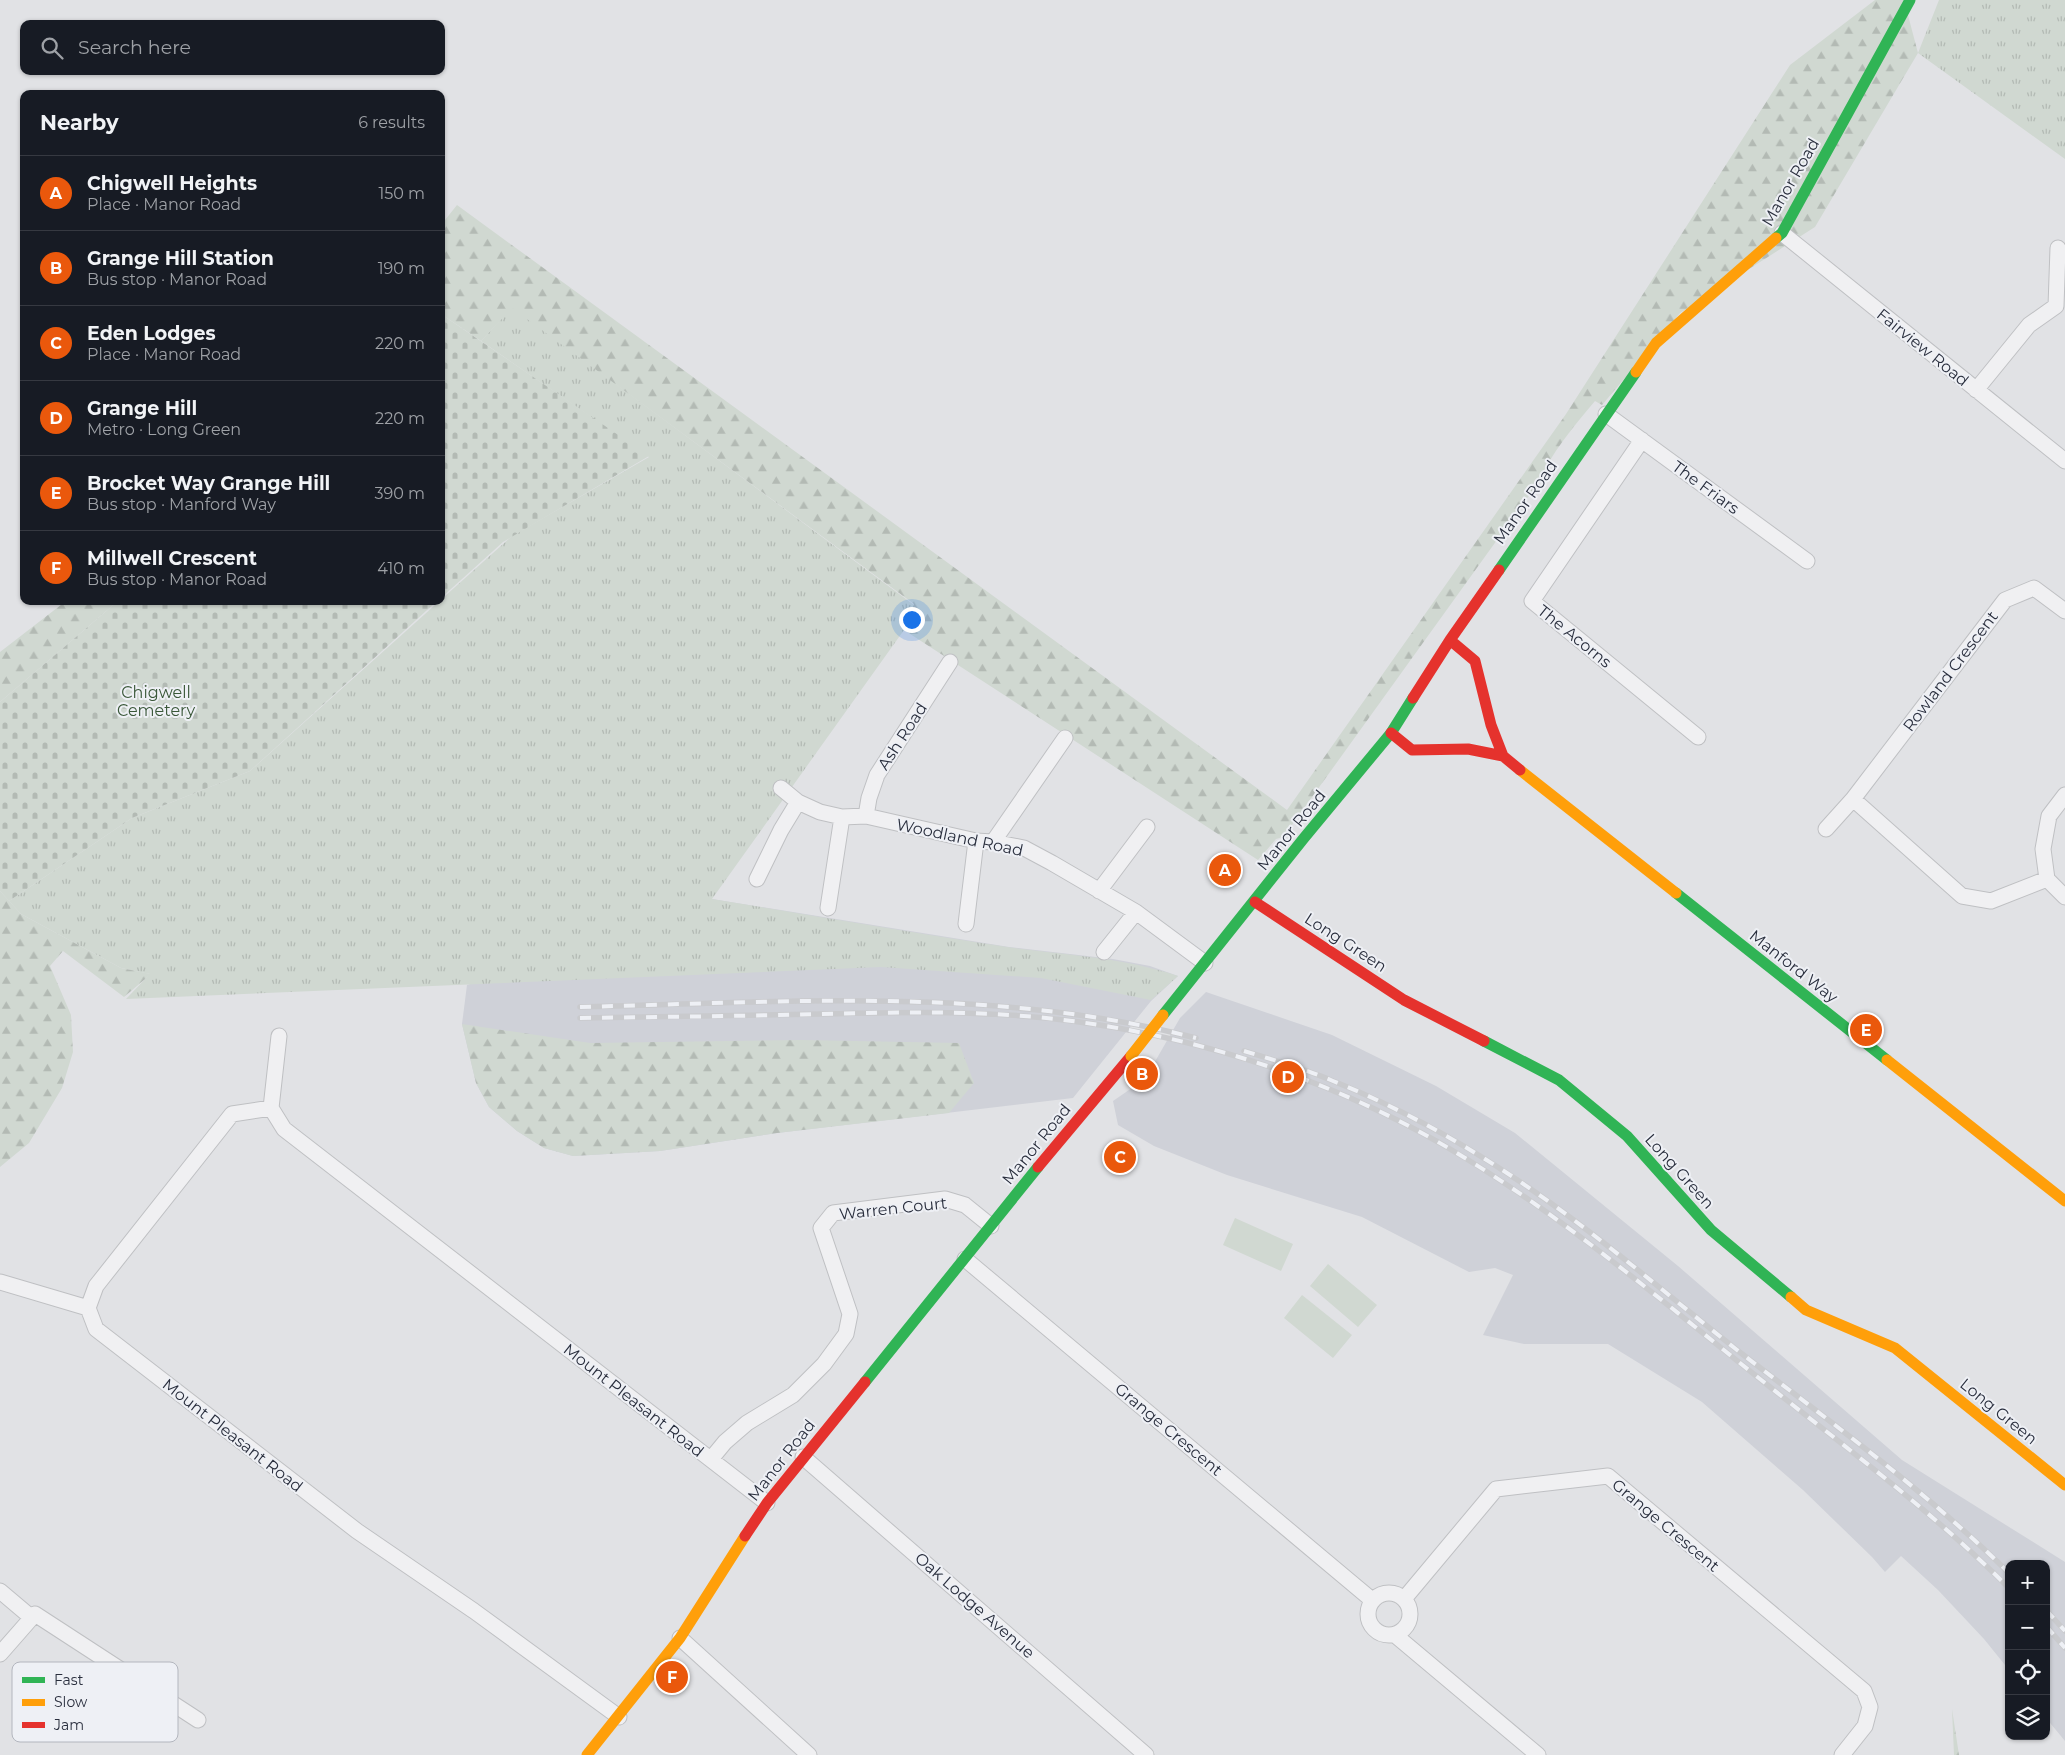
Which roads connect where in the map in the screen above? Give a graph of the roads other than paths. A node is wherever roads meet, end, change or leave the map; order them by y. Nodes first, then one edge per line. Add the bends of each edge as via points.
1 (1910, 0) edge
2 (1782, 233) junction
3 (2058, 248) dead end
4 (2061, 308) edge
5 (1976, 390) junction
6 (1606, 414) junction
7 (1642, 440) junction
8 (2065, 461) edge
9 (1807, 560) dead end
10 (2065, 611) edge
11 (1450, 640) junction
12 (950, 662) dead end
13 (1391, 733) junction
14 (1698, 737) dead end
15 (1065, 738) dead end
16 (1502, 756) junction
17 (781, 788) dead end
18 (2065, 795) edge
19 (1853, 799) junction
20 (798, 802) junction
21 (866, 816) junction
22 (842, 818) junction
23 (1147, 827) dead end
24 (1826, 829) dead end
25 (976, 841) junction
26 (993, 842) junction
27 (757, 879) dead end
28 (2046, 879) junction
29 (1099, 891) junction
30 (2065, 897) edge
31 (1254, 902) junction
32 (828, 908) dead end
33 (1136, 912) junction
34 (966, 924) dead end
35 (1104, 952) dead end
36 (1204, 963) junction
37 (279, 1036) dead end
38 (271, 1108) junction
39 (2065, 1201) edge
40 (991, 1226) junction
41 (965, 1259) junction
42 (0, 1282) edge
43 (88, 1308) junction
44 (803, 1457) junction
45 (711, 1459) junction
46 (2065, 1485) edge
47 (767, 1503) junction
48 (0, 1591) edge
49 (1404, 1599) junction
50 (1372, 1600) junction
51 (33, 1616) junction
52 (1395, 1635) junction
53 (680, 1638) junction
54 (0, 1654) edge
55 (106, 1662) edge
56 (178, 1707) edge
57 (619, 1717) junction
58 (198, 1720) dead end
59 (587, 1755) edge
60 (809, 1755) edge
61 (1146, 1755) edge
62 (1538, 1755) edge
63 (1842, 1755) edge

1 - 2 main road, Manor Road
2 - 5 street, Fairview Road
2 - 6 main road, Manor Road via 1656,343
3 - 4 street
4 - 5 street via 2029,325
5 - 8 street, Fairview Road
6 - 7 street, The Friars
6 - 11 main road, Manor Road
7 - 9 street, The Friars
7 - 14 street, The Acorns via 1532,601
10 - 19 street, Rowland Crescent via 2034,588 2005,600
11 - 13 main road, Manor Road
11 - 16 main road via 1475,661 1490,725
12 - 21 street, Ash Road via 878,775
13 - 16 main road, Manford Way via 1412,750 1468,749
13 - 31 main road, Manor Road
15 - 26 street
16 - 39 main road, Manford Way
17 - 20 street, Woodland Road
18 - 28 street via 2049,816 2043,850
19 - 24 street, Rowland Crescent
19 - 28 street via 1962,896 1991,901
20 - 22 street, Woodland Road
20 - 27 street
21 - 22 street, Woodland Road
21 - 25 street, Woodland Road
22 - 32 street
23 - 29 street
25 - 26 street, Woodland Road
25 - 34 street
26 - 29 street, Woodland Road via 1024,848
28 - 30 street
29 - 33 street, Woodland Road
31 - 36 main road, Manor Road
31 - 46 main road, Long Green via 1404,1000 1559,1080 1627,1136 1711,1230 1806,1310 1895,1348
33 - 35 street
33 - 36 street, Woodland Road
36 - 40 main road, Manor Road, bridge
37 - 38 street
38 - 43 street via 232,1114 96,1286
38 - 45 street, Mount Pleasant Road via 284,1129
40 - 41 main road, Manor Road
40 - 45 street, Warren Court via 965,1204 945,1200 833,1213 820,1228 850,1314 846,1334 824,1364 793,1395 747,1423
41 - 44 main road, Manor Road
41 - 50 street, Grange Crescent
42 - 43 street
43 - 57 street, Mount Pleasant Road via 96,1329 349,1525
44 - 47 main road, Manor Road
44 - 61 street, Oak Lodge Avenue
45 - 47 street, Mount Pleasant Road
47 - 53 main road, Manor Road
48 - 51 street
49 - 50 street via 1385,1593
49 - 52 street via 1409,1605 1410,1620 1402,1632
49 - 63 street, Grange Crescent via 1496,1488 1608,1476 1864,1691 1870,1707 1865,1726
50 - 52 street via 1367,1613 1371,1626 1381,1634
51 - 54 street
51 - 55 street
52 - 62 street
53 - 57 main road, Manor Road
53 - 60 street
56 - 58 street
57 - 59 main road, Manor Road

